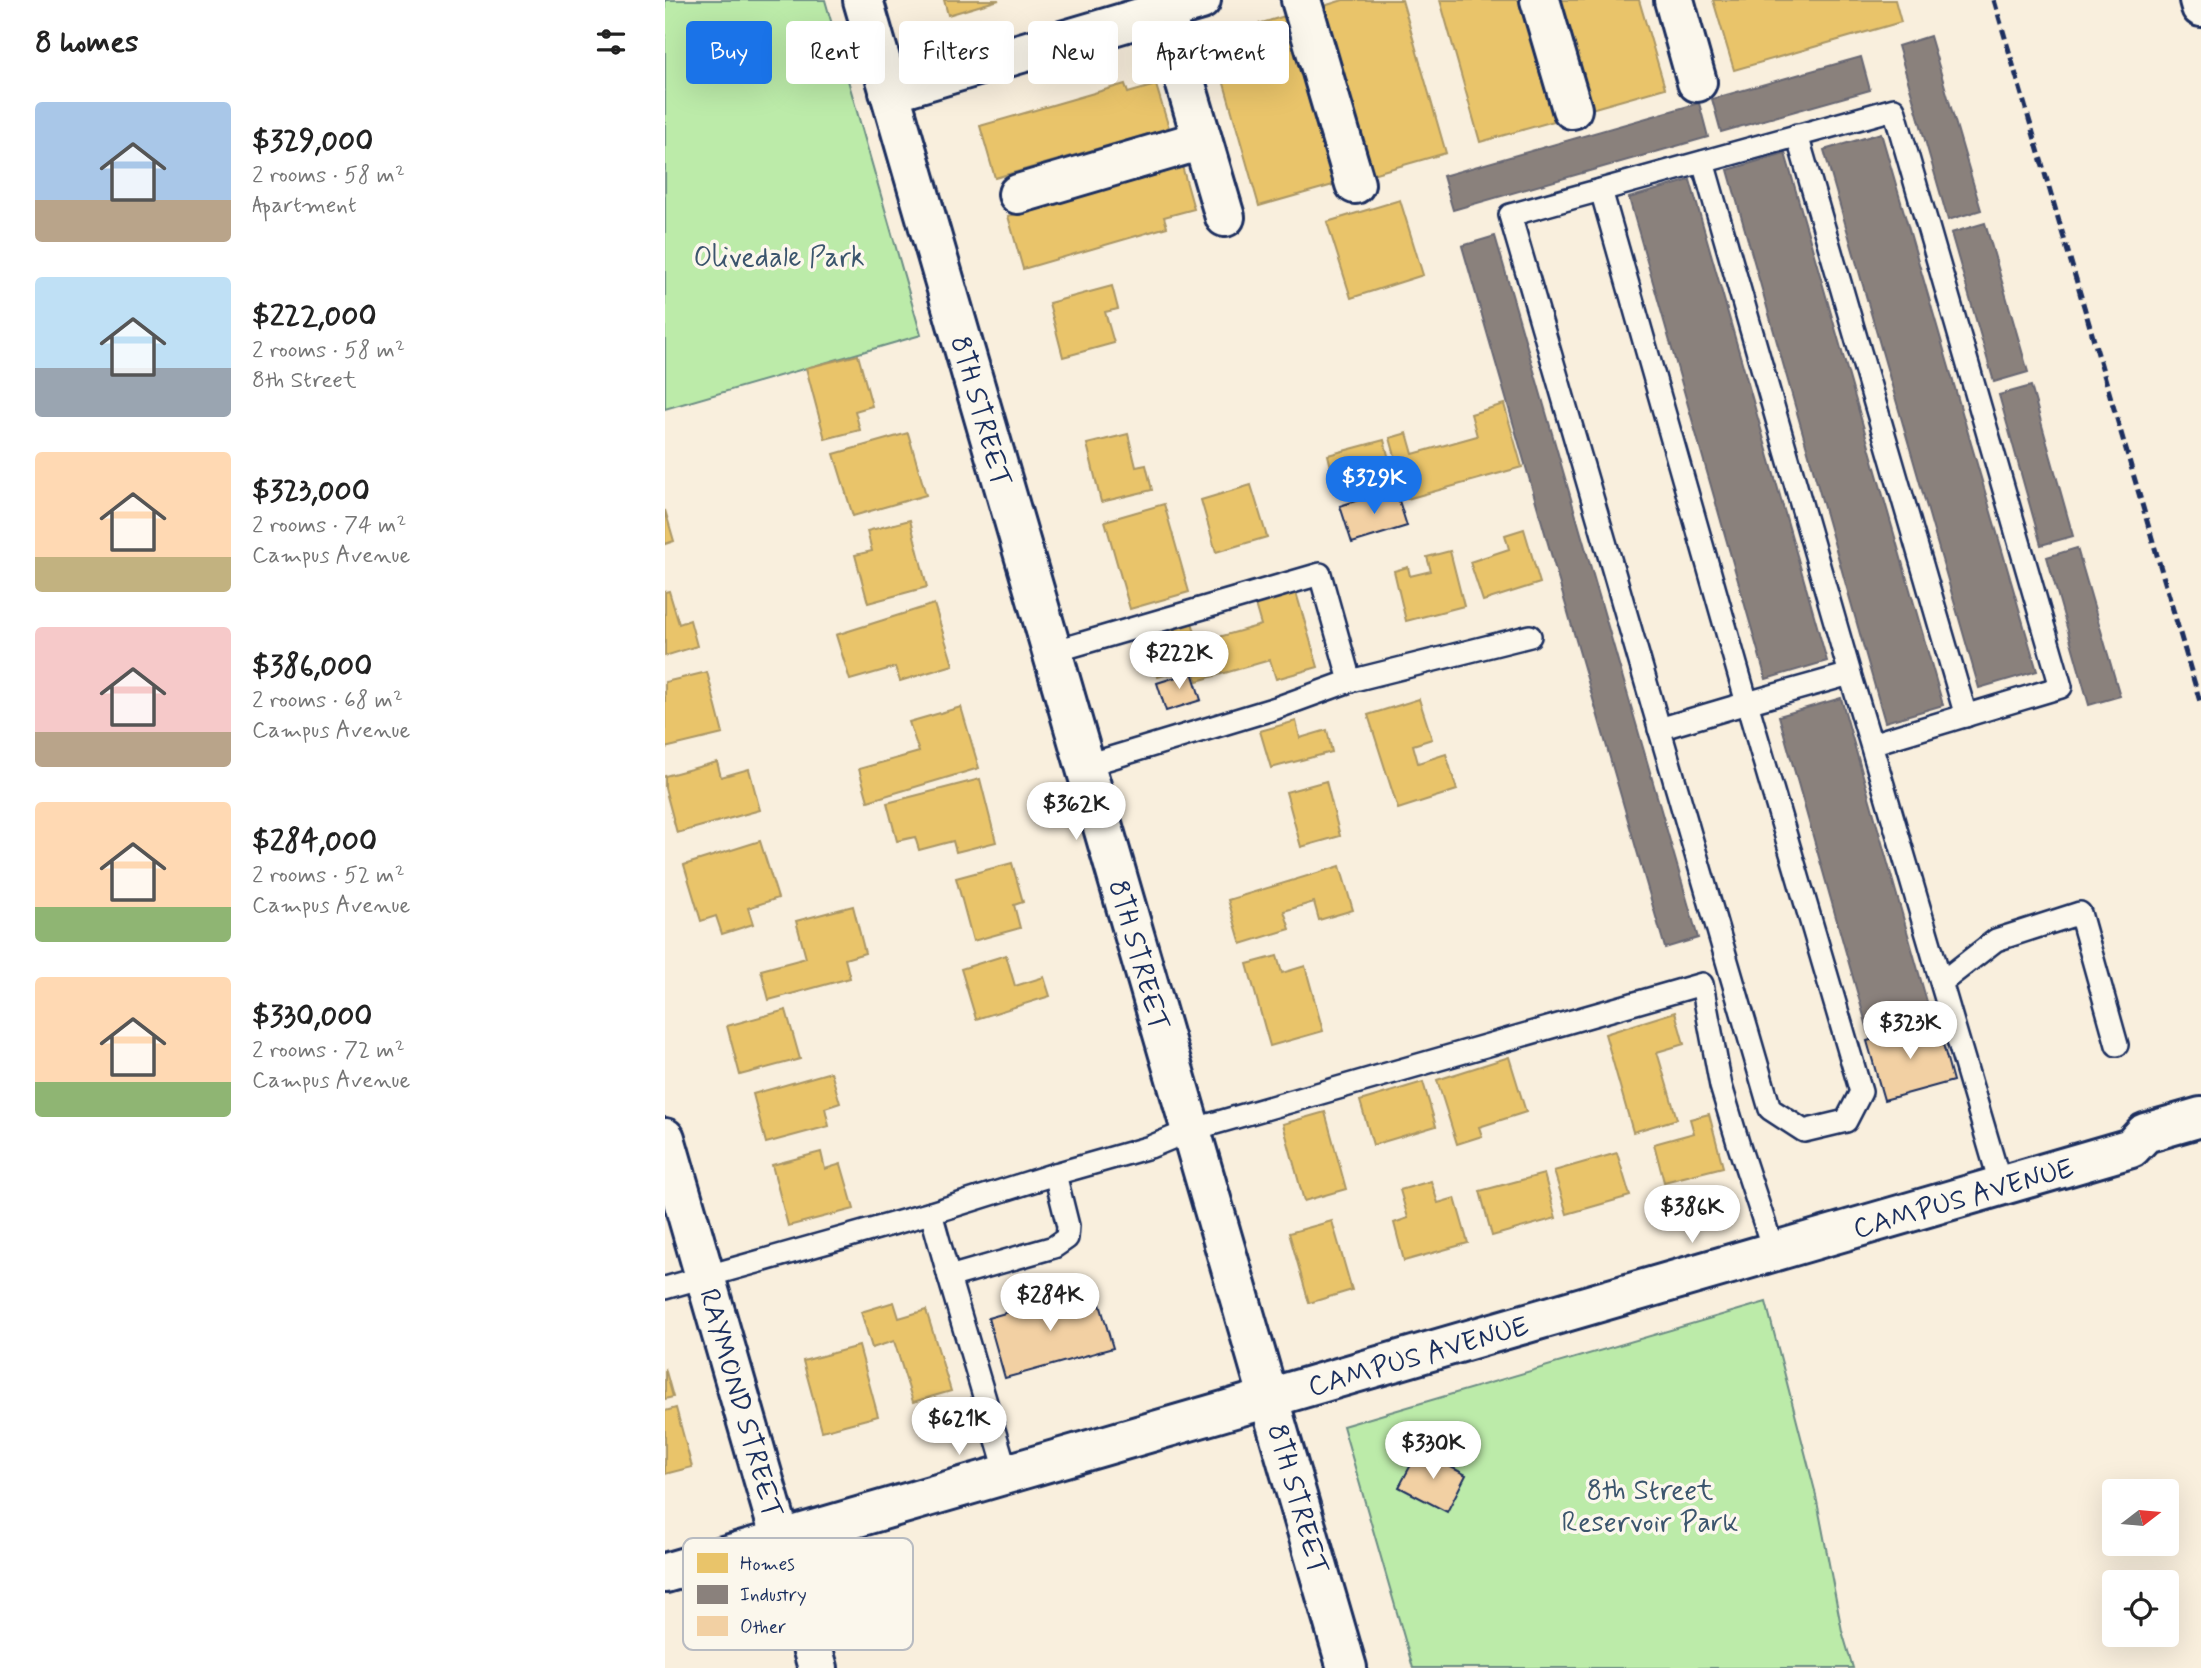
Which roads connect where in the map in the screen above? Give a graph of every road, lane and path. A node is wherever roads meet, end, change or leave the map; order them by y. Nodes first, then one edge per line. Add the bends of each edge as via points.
1 (863, 0) edge
2 (1201, 0) edge
3 (1301, 0) edge
4 (1540, 0) edge
5 (1674, 0) edge
6 (2199, 0) edge
7 (1163, 6) edge
8 (2201, 7) edge
9 (1697, 82) dead end
10 (889, 92) junction
11 (1572, 109) dead end
12 (1797, 135) junction
13 (1202, 139) junction
14 (1703, 162) junction
15 (1355, 184) dead end
16 (1601, 190) junction
17 (1018, 194) dead end
18 (1225, 217) dead end
19 (1529, 636) dead end
20 (1052, 652) junction
21 (1850, 674) junction
22 (1350, 681) junction
23 (1747, 703) junction
24 (1966, 716) junction
25 (1659, 729) junction
26 (1871, 744) junction
27 (1084, 765) junction
28 (1942, 982) junction
29 (2117, 1045) dead end
30 (2201, 1117) edge
31 (1191, 1130) junction
32 (665, 1138) edge
33 (2201, 1142) edge
34 (2131, 1148) junction
35 (1055, 1174) junction
36 (2001, 1186) junction
37 (931, 1213) junction
38 (1774, 1252) junction
39 (706, 1276) junction
40 (949, 1277) junction
41 (665, 1288) edge
42 (1269, 1398) junction
43 (1007, 1474) junction
44 (782, 1538) edge
45 (785, 1538) edge
46 (683, 1568) edge
47 (665, 1573) edge
48 (813, 1650) edge
49 (818, 1668) edge
50 (1346, 1668) edge

1 - 10 street, 8TH STREET
2 - 7 street
3 - 15 street
4 - 11 street
5 - 9 street
6 - 8 street
7 - 10 street
7 - 13 street
10 - 20 street, 8TH STREET
12 - 14 lane
12 - 24 lane
12 - 24 lane via 1894,108 2061,687
13 - 17 street
13 - 18 street
14 - 16 lane
14 - 21 lane
16 - 23 lane
16 - 25 lane via 1510,215
19 - 22 lane
20 - 22 lane via 1320,574
20 - 27 street, 8TH STREET
21 - 23 lane
21 - 26 lane
22 - 27 lane
23 - 25 lane
23 - 25 lane via 1861,1092 1846,1121 1804,1131 1770,1109
24 - 26 lane
26 - 28 lane
27 - 31 street, 8TH STREET
28 - 29 lane via 1996,940 2080,913
28 - 36 lane
30 - 34 street, CAMPUS AVENUE via 2145,1133
31 - 35 lane via 1150,1147
31 - 38 lane via 1702,984 1721,1086
31 - 42 street, 8TH STREET
32 - 39 street, RAYMOND STREET
33 - 34 street, CAMPUS AVENUE via 2150,1157
34 - 36 street, CAMPUS AVENUE
35 - 37 lane
35 - 40 lane via 1067,1238 1054,1247
36 - 38 street, CAMPUS AVENUE
37 - 39 lane
37 - 40 lane
38 - 42 street, CAMPUS AVENUE
39 - 41 lane
39 - 44 street, RAYMOND STREET
40 - 43 lane
42 - 43 street, CAMPUS AVENUE
42 - 50 street, 8TH STREET
43 - 45 street, CAMPUS AVENUE
46 - 47 street, CAMPUS AVENUE
48 - 49 street, RAYMOND STREET

